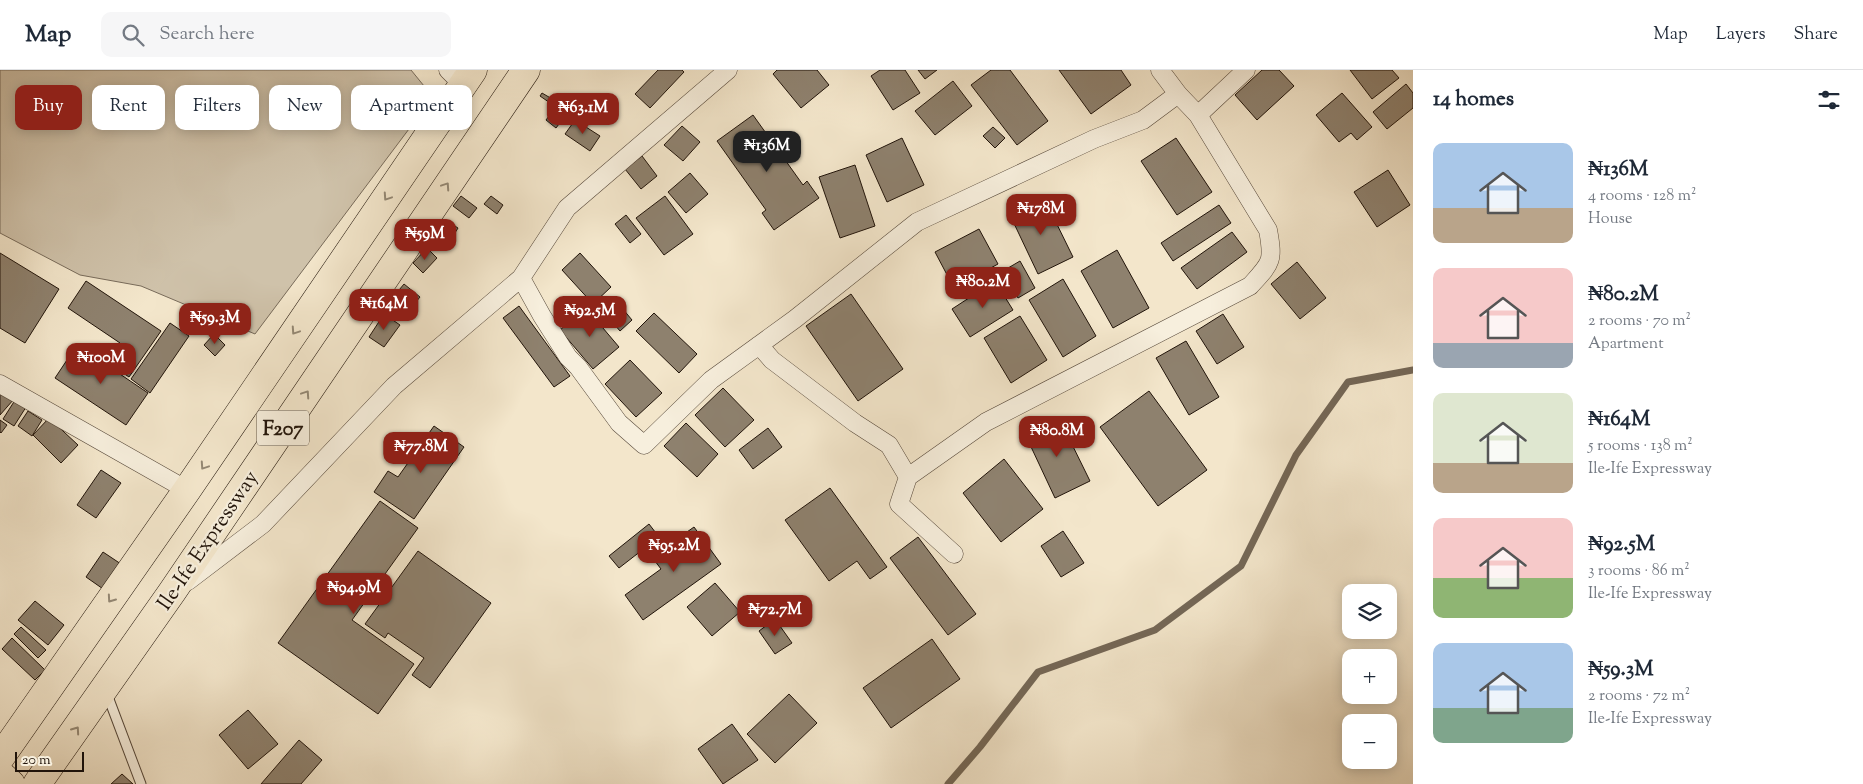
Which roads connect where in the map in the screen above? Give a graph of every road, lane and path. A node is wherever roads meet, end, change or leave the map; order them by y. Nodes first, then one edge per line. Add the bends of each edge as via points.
1 (526, 70) edge
2 (728, 70) edge
3 (1160, 70) edge
4 (1246, 70) edge
5 (462, 75) edge
6 (1178, 94) junction
7 (1198, 116) junction
8 (521, 278) junction
9 (759, 345) junction
10 (0, 384) edge
11 (908, 477) junction
12 (187, 490) junction
13 (954, 554) dead end
14 (172, 592) junction
15 (105, 690) junction
16 (0, 758) edge
17 (0, 774) edge
18 (11, 784) edge
19 (38, 784) edge
20 (141, 784) edge

14 -> 1 main road, Ile-Ife Expressway / F207
2 - 8 street via 567,208
3 - 6 street
4 - 7 street
5 -> 12 main road, Ile-Ife Expressway / F207
6 - 7 street
6 - 9 street via 1143,120 1094,139 917,222
7 - 11 street via 1268,230 1272,251 1268,267 1250,286 986,422
8 - 9 street via 568,357 619,423 644,445 711,380
8 - 14 street via 394,386 262,524
9 - 11 street via 772,360 889,445
10 - 12 street
11 - 13 street via 899,504
12 -> 16 main road, Ile-Ife Expressway / F207
14 - 15 main road, Ile-Ife Expressway / F207
19 -> 15 main road, Ile-Ife Expressway / F207
15 - 20 lane
17 - 18 main road

